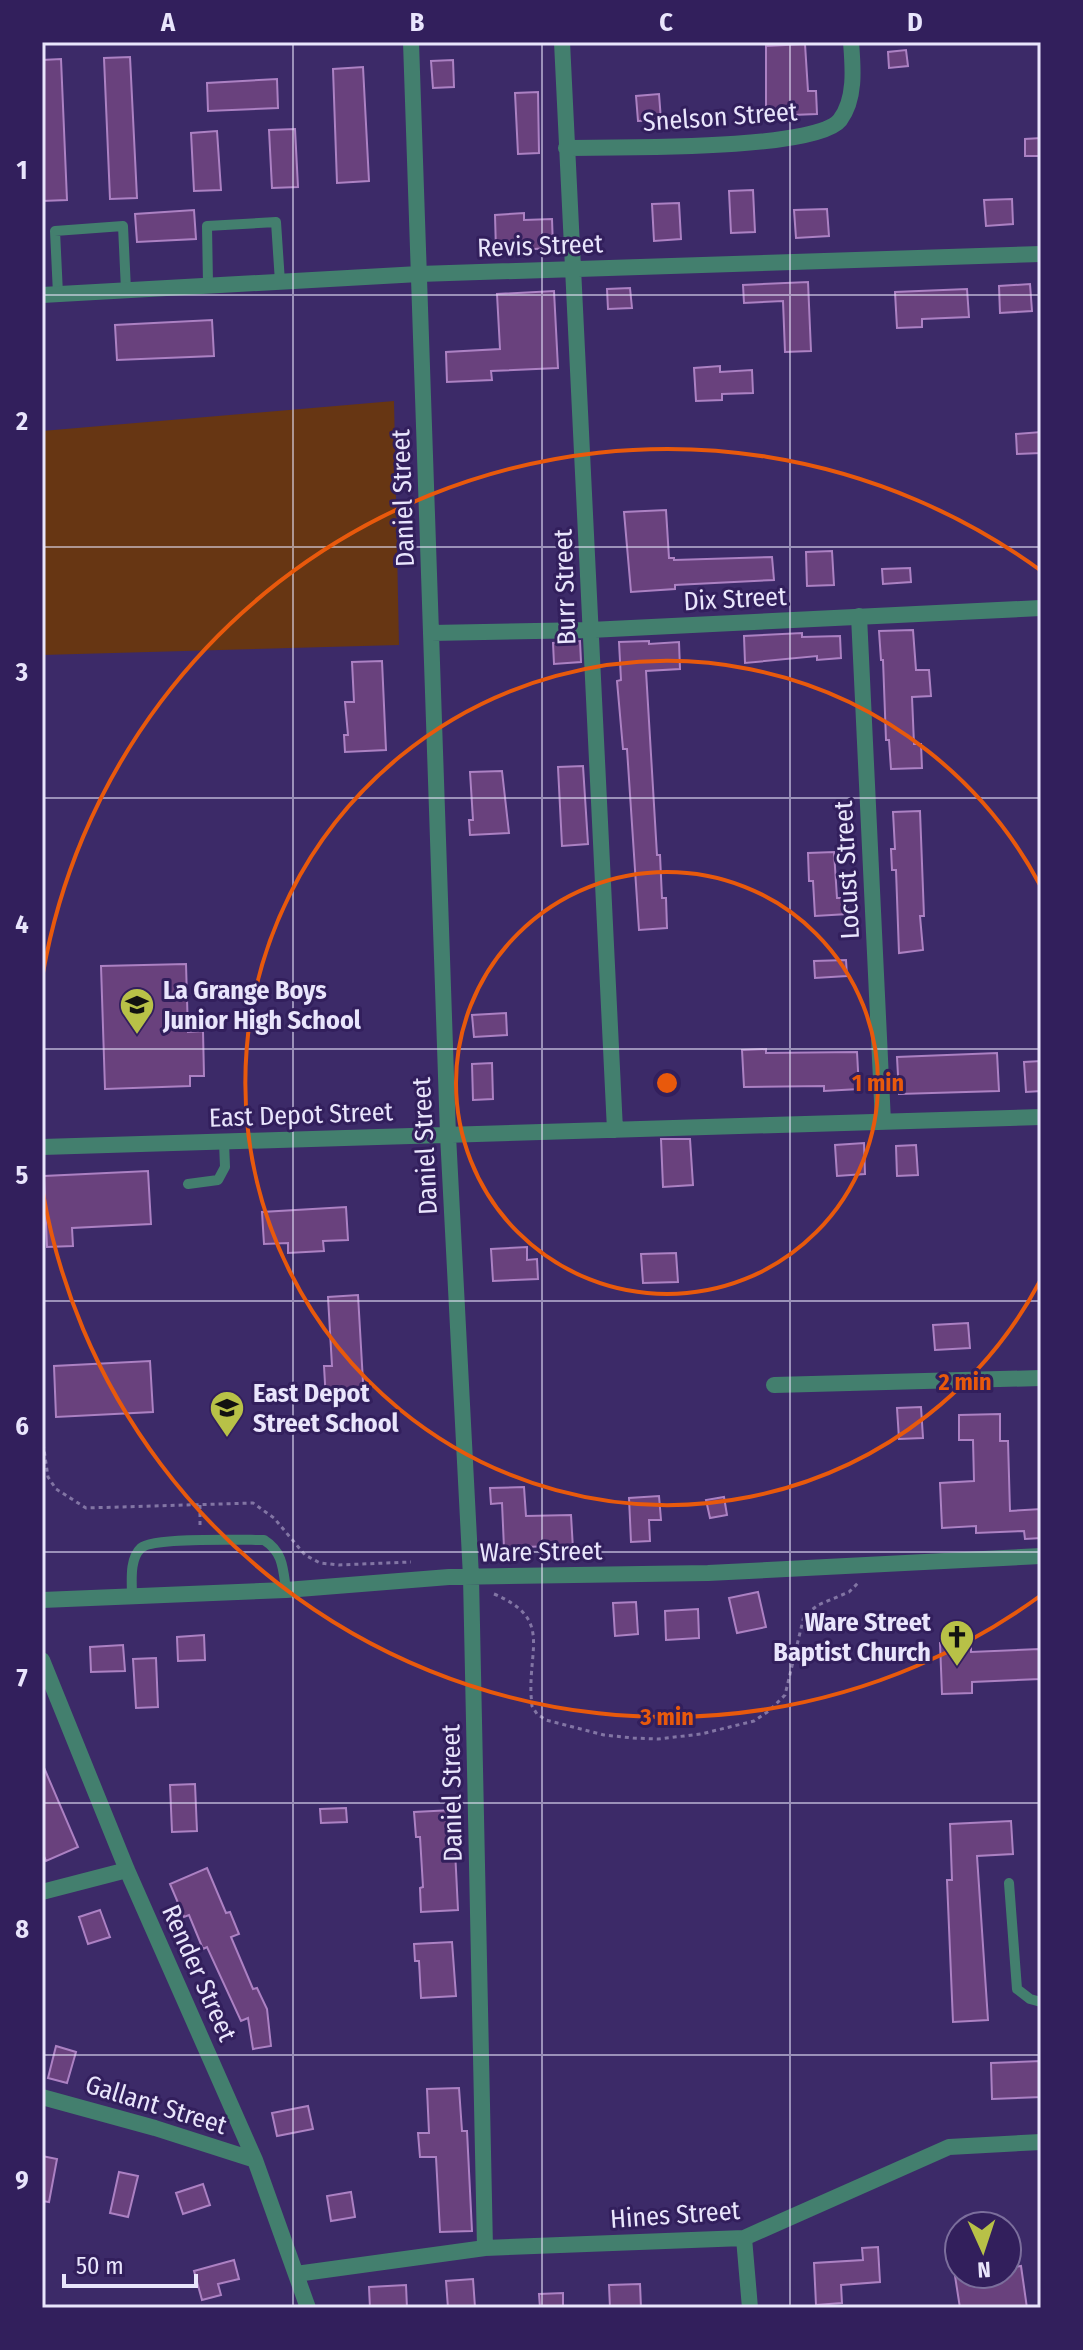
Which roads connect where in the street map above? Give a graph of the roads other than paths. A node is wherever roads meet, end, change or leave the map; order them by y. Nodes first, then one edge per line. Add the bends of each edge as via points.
1 (411, 42) edge
2 (562, 42) edge
3 (851, 42) edge
4 (566, 148) junction
5 (1041, 254) edge
6 (574, 269) junction
7 (419, 274) junction
8 (280, 282) junction
9 (208, 284) junction
10 (126, 290) junction
11 (50, 295) edge
12 (1041, 608) edge
13 (859, 616) junction
14 (590, 630) junction
15 (431, 633) junction
16 (1041, 1117) edge
17 (883, 1122) junction
18 (615, 1130) junction
19 (448, 1135) junction
20 (224, 1142) junction
21 (42, 1147) edge
22 (188, 1184) dead end
23 (1041, 1378) edge
24 (774, 1385) dead end
25 (1041, 1556) edge
26 (471, 1577) junction
27 (286, 1590) junction
28 (132, 1596) junction
29 (42, 1600) edge
30 (42, 1660) edge
31 (127, 1870) junction
32 (1009, 1883) dead end
33 (42, 1892) edge
34 (1041, 2002) edge
35 (42, 2097) edge
36 (1041, 2142) edge
37 (255, 2160) junction
38 (744, 2238) junction
39 (485, 2248) junction
40 (296, 2274) junction
41 (308, 2308) edge
42 (750, 2308) edge

1 - 7 street, Daniel Street
2 - 4 street, Burr Street
3 - 4 street, Snelson Street via 850,97 839,122 813,135 720,144
4 - 6 street, Burr Street
5 - 6 street, Revis Street
6 - 7 street, Revis Street
6 - 14 street, Burr Street
7 - 8 street, Revis Street
7 - 15 street, Daniel Street
8 - 9 street, Revis Street
8 - 9 lane via 276,222 207,226
9 - 10 street, Revis Street
10 - 11 street, Revis Street
10 - 11 lane via 123,226 55,231
12 - 13 street, Dix Street
13 - 14 street, Dix Street
13 - 17 street, Locust Street
14 - 15 street, Dix Street
14 - 18 street, Burr Street
15 - 19 street, Daniel Street
16 - 17 street, East Depot Street
17 - 18 street, East Depot Street
18 - 19 street, East Depot Street
19 - 20 street, East Depot Street
19 - 26 street, Daniel Street
20 - 21 street, East Depot Street
20 - 22 lane via 225,1167 218,1180
23 - 24 street
25 - 26 street, Ware Street via 708,1573
26 - 27 street, Ware Street
26 - 39 street, Daniel Street
27 - 28 street, Ware Street
27 - 28 lane via 283,1562 264,1540 201,1541 150,1543 139,1549
28 - 29 street, Ware Street
30 - 31 street, Render Street
31 - 33 street
31 - 37 street, Render Street
32 - 34 lane via 1017,1989
35 - 37 street, Gallant Street
36 - 38 street, Hines Street via 949,2147
37 - 40 street, Render Street
38 - 39 street, Hines Street
38 - 42 street
39 - 40 street, Hines Street
40 - 41 street, Render Street

